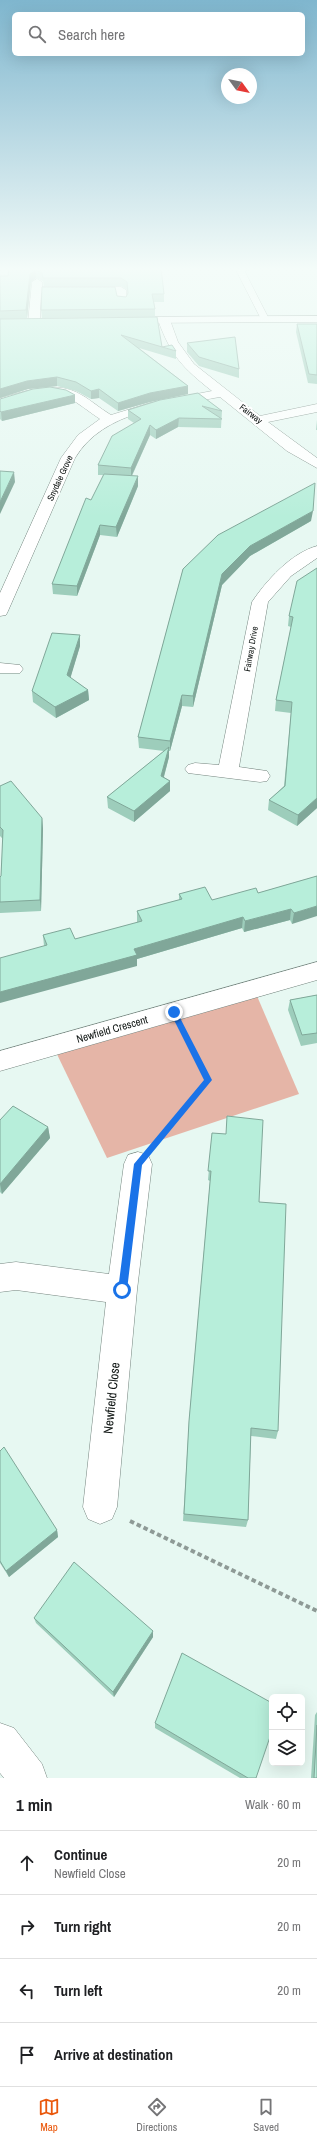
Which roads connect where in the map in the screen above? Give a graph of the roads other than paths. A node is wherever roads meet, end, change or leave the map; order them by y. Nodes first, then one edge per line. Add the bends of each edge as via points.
1 (178, 351) edge
2 (222, 393) junction
3 (0, 402) edge
4 (317, 408) edge
5 (111, 420) junction
6 (259, 420) junction
7 (317, 464) edge
8 (317, 551) edge
9 (0, 611) edge
10 (195, 769) dead end
11 (228, 772) junction
12 (260, 776) dead end
13 (317, 970) edge
14 (0, 1061) edge
15 (138, 1164) road end
16 (0, 1278) edge
17 (122, 1290) junction
18 (100, 1507) road end
19 (0, 1742) edge
20 (28, 1778) edge

1 - 2 street, Fairway via 190,367
2 - 5 street, Snydale Grove via 150,408
2 - 6 street, Fairway
3 - 5 street via 44,392 62,391
4 - 6 street
5 - 9 street, Snydale Grove via 84,436 68,458
6 - 7 street, Fairway via 292,448
8 - 11 street, Fairway Drive via 279,577 260,602
10 - 11 street
11 - 12 street
13 - 14 street, Newfield Crescent
15 - 17 street, Newfield Close
16 - 17 street via 16,1276
17 - 18 street, Newfield Close
19 - 20 street

